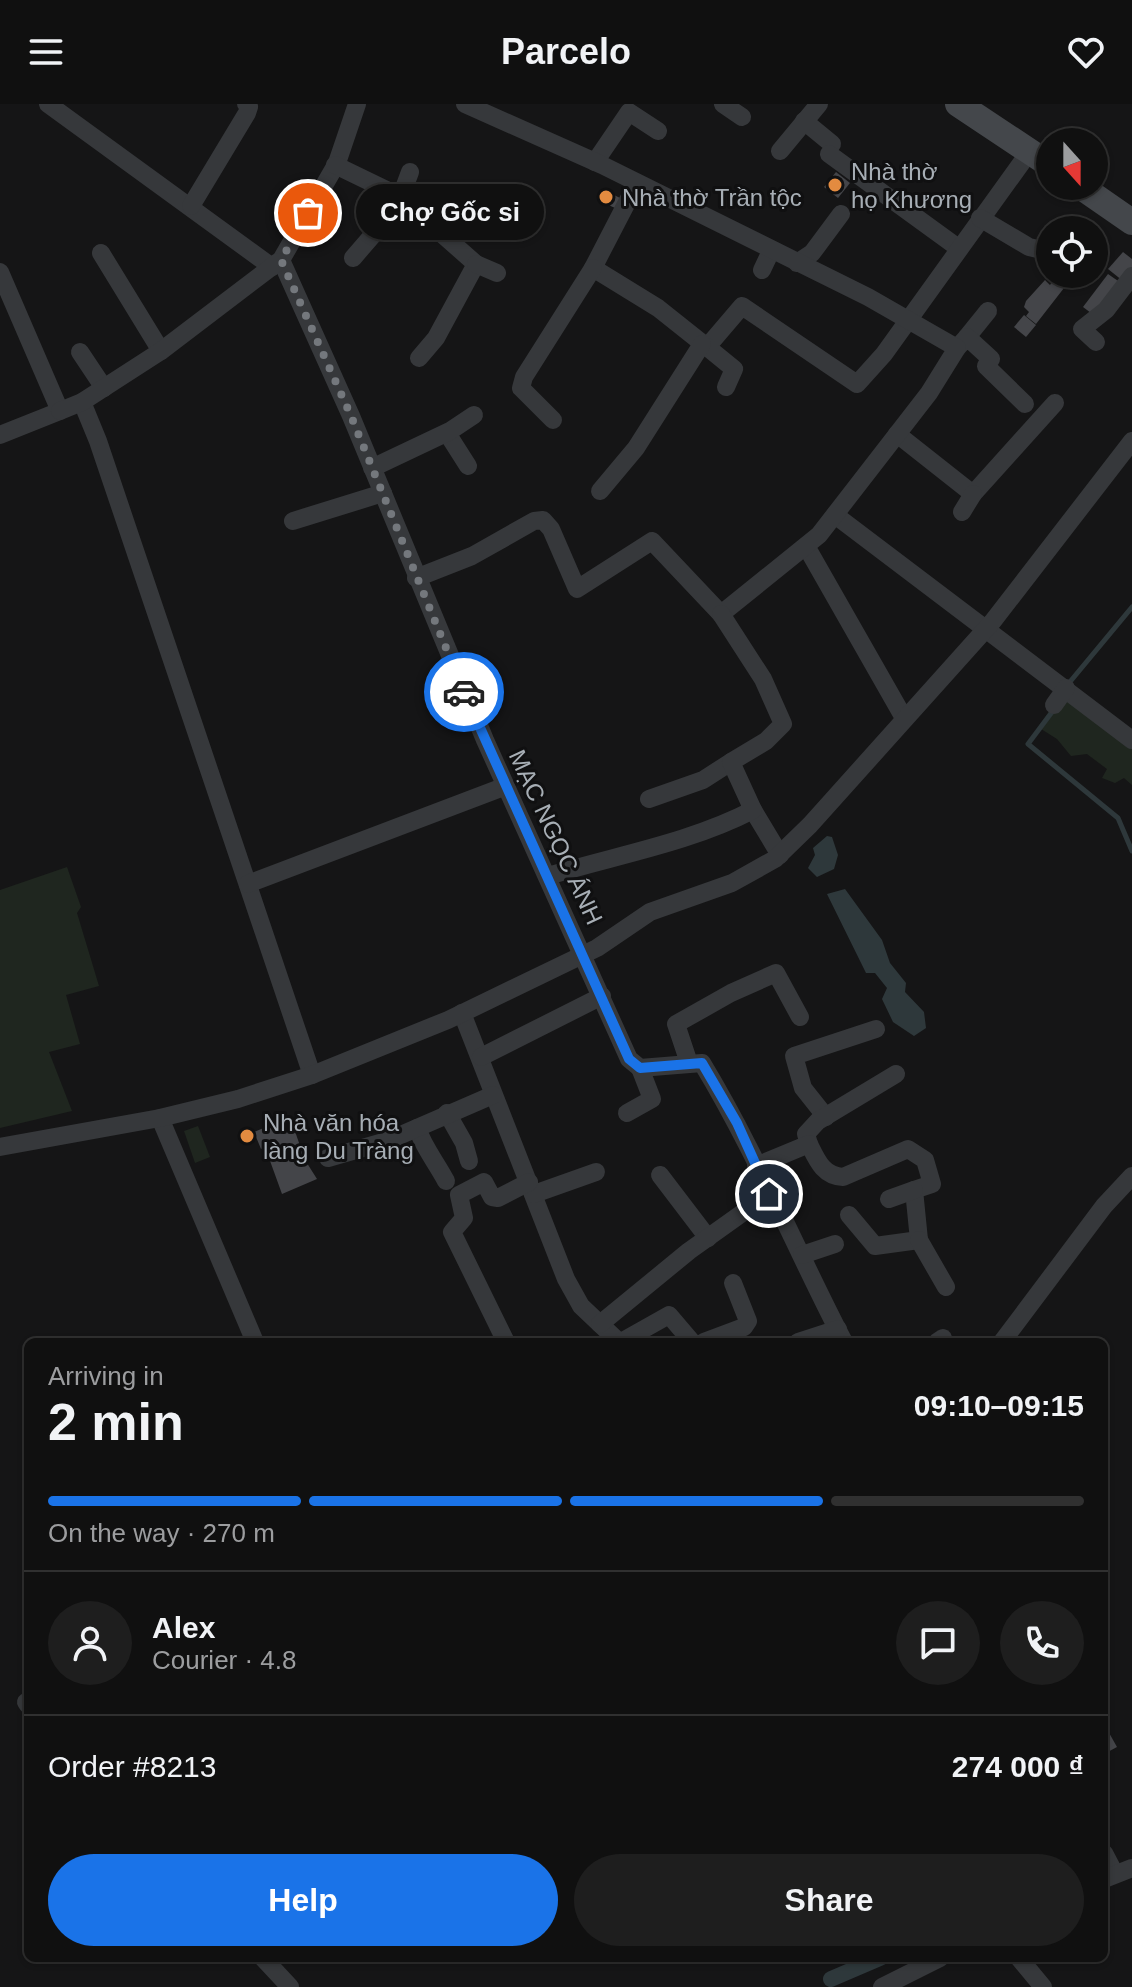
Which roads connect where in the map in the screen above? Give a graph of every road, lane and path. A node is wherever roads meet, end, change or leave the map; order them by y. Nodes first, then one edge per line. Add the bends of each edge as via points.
1 (48, 104) edge
2 (246, 104) edge
3 (357, 104) edge
4 (723, 104) edge
5 (819, 104) edge
6 (958, 104) edge
7 (478, 106) edge
8 (742, 117) dead end
9 (804, 121) junction
10 (658, 131) dead end
11 (780, 151) dead end
12 (1036, 155) edge
13 (595, 162) junction
14 (1036, 162) edge
15 (335, 165) junction
16 (410, 172) dead end
17 (637, 183) junction
18 (399, 196) junction
19 (1100, 200) edge
20 (191, 206) junction
21 (841, 214) dead end
22 (980, 218) junction
23 (1132, 222) edge
24 (957, 247) junction
25 (1036, 249) edge
26 (771, 251) junction
27 (101, 253) dead end
28 (353, 258) dead end
29 (797, 263) junction
30 (276, 264) junction
31 (476, 264) junction
32 (593, 268) junction
33 (762, 270) dead end
34 (0, 272) edge
35 (497, 273) dead end
36 (1132, 276) edge
37 (988, 311) dead end
38 (907, 320) junction
39 (1096, 342) dead end
40 (962, 343) junction
41 (704, 346) junction
42 (161, 351) junction
43 (80, 352) dead end
44 (419, 358) dead end
45 (726, 387) dead end
46 (104, 388) junction
47 (82, 402) junction
48 (1055, 403) dead end
49 (1025, 404) dead end
50 (60, 411) junction
51 (474, 415) dead end
52 (553, 420) dead end
53 (447, 433) junction
54 (897, 434) junction
55 (0, 435) edge
56 (1132, 441) edge
57 (468, 466) dead end
58 (372, 468) junction
59 (600, 491) dead end
60 (383, 493) junction
61 (973, 494) junction
62 (962, 512) dead end
63 (835, 515) junction
64 (293, 521) dead end
65 (806, 546) junction
66 (416, 578) junction
67 (721, 614) junction
68 (985, 630) junction
69 (1066, 688) junction
70 (1054, 705) dead end
71 (904, 718) junction
72 (1132, 740) edge
73 (731, 762) junction
74 (506, 786) junction
75 (649, 799) dead end
76 (753, 810) junction
77 (780, 855) junction
78 (548, 876) junction
79 (248, 884) junction
80 (583, 954) junction
81 (602, 996) junction
82 (462, 1013) junction
83 (800, 1017) dead end
84 (876, 1029) dead end
85 (481, 1057) junction
86 (689, 1063) junction
87 (640, 1068) junction
88 (896, 1074) dead end
89 (309, 1082) junction
90 (493, 1095) junction
91 (447, 1113) junction
92 (627, 1113) dead end
93 (826, 1117) junction
94 (160, 1118) junction
95 (417, 1128) junction
96 (809, 1144) junction
97 (0, 1147) edge
98 (328, 1158) dead end
99 (469, 1161) dead end
100 (756, 1166) junction
101 (596, 1172) dead end
102 (660, 1175) dead end
103 (1132, 1176) edge
104 (446, 1181) dead end
105 (532, 1188) junction
106 (914, 1190) junction
107 (769, 1194) junction
108 (889, 1199) dead end
109 (849, 1215) dead end
110 (708, 1238) junction
111 (919, 1240) junction
112 (835, 1244) dead end
113 (802, 1255) junction
114 (733, 1283) dead end
115 (946, 1287) dead end
116 (600, 1324) junction
117 (841, 1336) edge
118 (253, 1338) edge
119 (504, 1338) edge
120 (616, 1338) edge
121 (627, 1338) edge
122 (689, 1338) edge
123 (715, 1338) edge
124 (1005, 1338) edge
125 (267, 1962) edge
126 (932, 1962) edge
127 (1022, 1962) edge
128 (290, 1987) edge
129 (882, 1987) edge
130 (1043, 1987) edge

1 - 20 street
2 - 20 street via 247,113
3 - 15 street
4 - 8 street
5 - 9 street
6 - 12 street
7 - 13 street
9 - 11 street
9 - 24 street via 830,149
10 - 13 street via 629,112
13 - 17 street
14 - 22 street
15 - 18 street
15 - 30 street
16 - 18 street
17 - 26 street via 667,205
17 - 32 street
18 - 28 street via 397,207
18 - 31 street
19 - 23 street
20 - 30 street
21 - 29 street via 812,253
22 - 24 street
22 - 25 street
24 - 38 street
26 - 29 street
26 - 33 street
27 - 42 street
29 - 38 street
30 - 42 street
30 - 58 street, MẠC NGỌC ÁNH via 309,298
31 - 35 street
31 - 44 street via 436,338
32 - 41 street via 668,315
32 - 52 street via 521,388
34 - 50 street
36 - 39 street via 1106,310 1082,329
37 - 40 street
38 - 40 street
38 - 41 street via 857,384 742,306
40 - 49 street via 991,359 986,366
40 - 54 street
41 - 45 street via 734,369
41 - 59 street via 636,448
42 - 46 street
43 - 46 street
46 - 47 street
47 - 50 street
47 - 79 street
48 - 61 street
50 - 55 street
51 - 53 street
53 - 57 street
53 - 58 street
54 - 61 street
54 - 63 street
56 - 68 street
58 - 60 street, MẠC NGỌC ÁNH
60 - 64 street
60 - 66 street, MẠC NGỌC ÁNH
61 - 62 street
63 - 65 street
63 - 68 street
65 - 67 street
65 - 71 street
66 - 67 street via 543,520 577,589 652,541
66 - 74 street, MẠC NGỌC ÁNH
67 - 73 street via 763,679 783,724
68 - 69 street
68 - 71 street
69 - 70 street
69 - 72 street
71 - 77 street
73 - 75 street via 703,780
73 - 76 street
74 - 78 street, MẠC NGỌC ÁNH
74 - 79 street
76 - 77 street
76 - 78 street via 690,838
77 - 80 street via 732,883 650,912
78 - 80 street, MẠC NGỌC ÁNH
79 - 89 street
80 - 81 street, MẠC NGỌC ÁNH
80 - 82 street
81 - 85 street
81 - 87 street, MẠC NGỌC ÁNH via 629,1059
82 - 85 street
82 - 89 street
83 - 86 street via 776,973 676,1024
84 - 93 street via 794,1056 803,1088
85 - 90 street
86 - 87 street
86 - 100 street via 703,1065
87 - 92 street via 652,1099
88 - 93 street
89 - 94 street
90 - 91 street
90 - 105 street
91 - 95 street
91 - 99 street
93 - 96 street via 806,1134
94 - 97 street
94 - 118 street
95 - 98 street
95 - 104 street
96 - 100 street
96 - 106 street via 825,1173 834,1177 908,1149 925,1160 932,1184
100 - 107 street
101 - 105 street
102 - 110 street
103 - 124 street
105 - 116 street via 566,1279 581,1306
105 - 119 street via 498,1198 484,1182 459,1195 464,1218 452,1232
106 - 108 street
106 - 111 street
107 - 110 street
107 - 113 street
109 - 111 street via 875,1246
110 - 116 street
111 - 115 street
112 - 113 street
113 - 117 street
114 - 123 street via 748,1321
116 - 120 street
121 - 122 street via 669,1315
125 - 128 street
126 - 129 street
127 - 130 street

